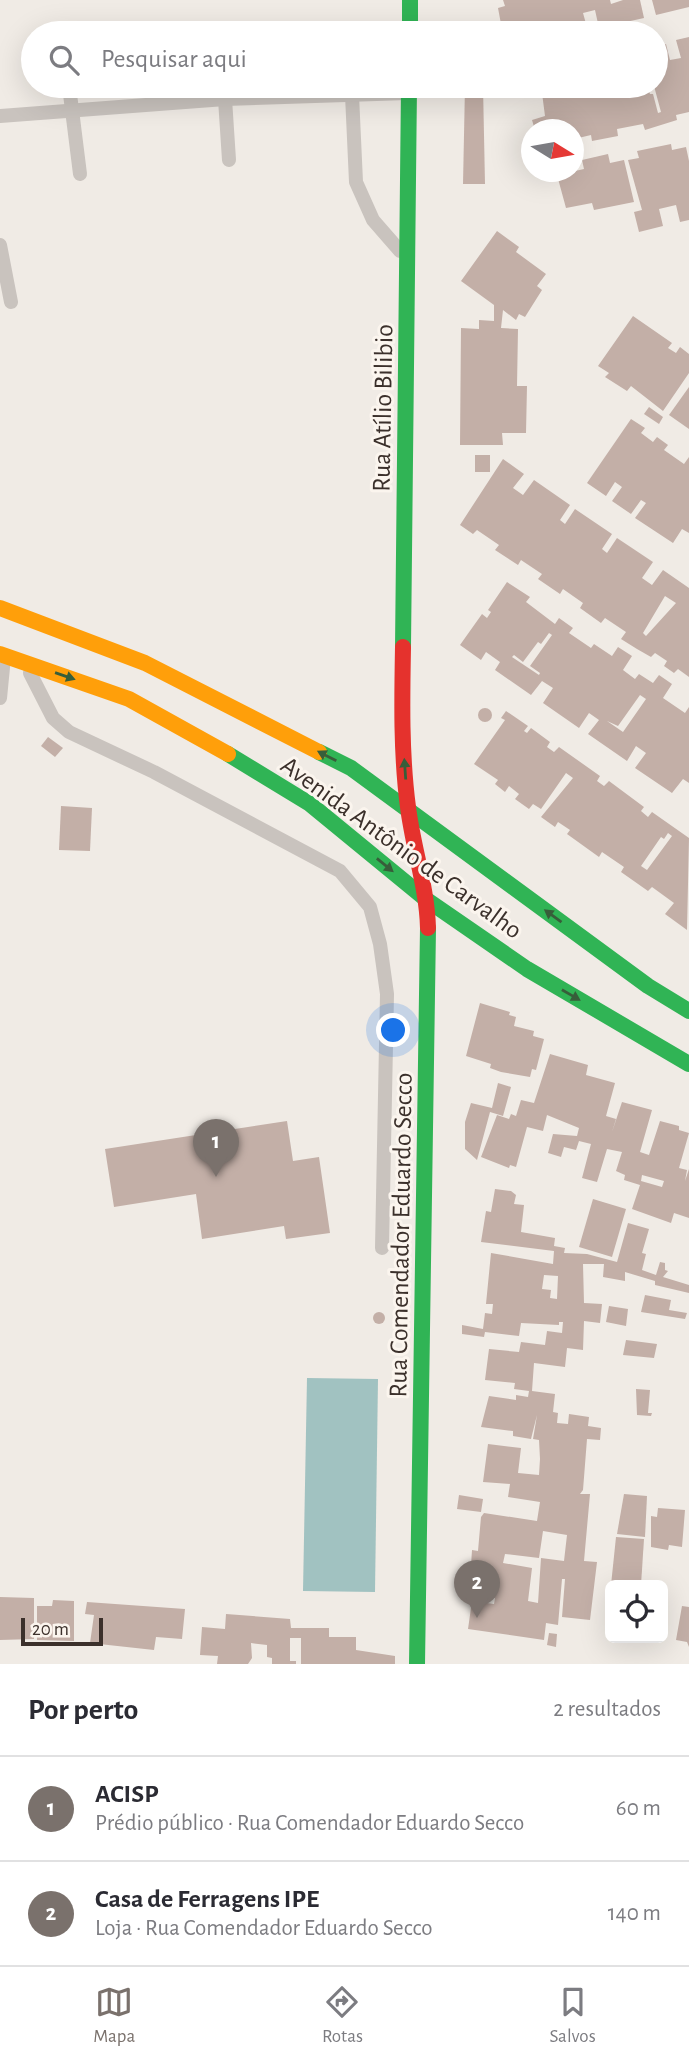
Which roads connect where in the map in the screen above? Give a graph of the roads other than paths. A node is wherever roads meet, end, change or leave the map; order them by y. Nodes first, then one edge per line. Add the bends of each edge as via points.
1 (410, 0) edge
2 (410, 21) edge
3 (70, 98) edge
4 (257, 98) edge
5 (352, 98) edge
6 (409, 98) edge
7 (225, 99) junction
8 (72, 110) junction
9 (0, 116) edge
10 (229, 160) dead end
11 (79, 174) dead end
12 (0, 245) edge
13 (408, 261) junction
14 (11, 302) dead end
15 (0, 608) edge
16 (2, 655) edge
17 (24, 662) junction
18 (0, 698) edge
19 (402, 730) junction
20 (382, 746) dead end
21 (310, 804) junction
22 (335, 804) dead end
23 (378, 806) dead end
24 (408, 808) junction
25 (427, 900) junction
26 (689, 1011) edge
27 (689, 1064) edge
28 (382, 1248) dead end
29 (417, 1664) edge

1 - 2 main road
3 - 8 lane
4 - 7 lane
5 - 13 lane via 356,182 373,220
6 - 13 main road, Rua Atílio Bilibio
7 - 8 lane
7 - 10 lane
8 - 9 lane
8 - 11 lane
12 - 14 lane
13 - 19 main road, Rua Atílio Bilibio
24 -> 15 main road, Avenida Antônio de Carvalho via 356,765 145,663
16 - 17 main road, Avenida Antônio de Carvalho
16 - 18 lane
17 -> 21 main road, Avenida Antônio de Carvalho via 129,699
17 - 28 lane via 53,718 69,732 340,871 370,907 387,994
19 - 20 main road
24 -> 19 main road, Rua Atílio Bilibio
21 - 22 main road
21 -> 25 main road, Avenida Antônio de Carvalho
23 - 24 main road
24 - 25 main road, Rua Comendador Eduardo Secco
26 -> 24 main road, Avenida Antônio de Carvalho via 648,986
25 -> 27 main road, Avenida Antônio de Carvalho via 527,969
25 - 29 main road, Rua Comendador Eduardo Secco

